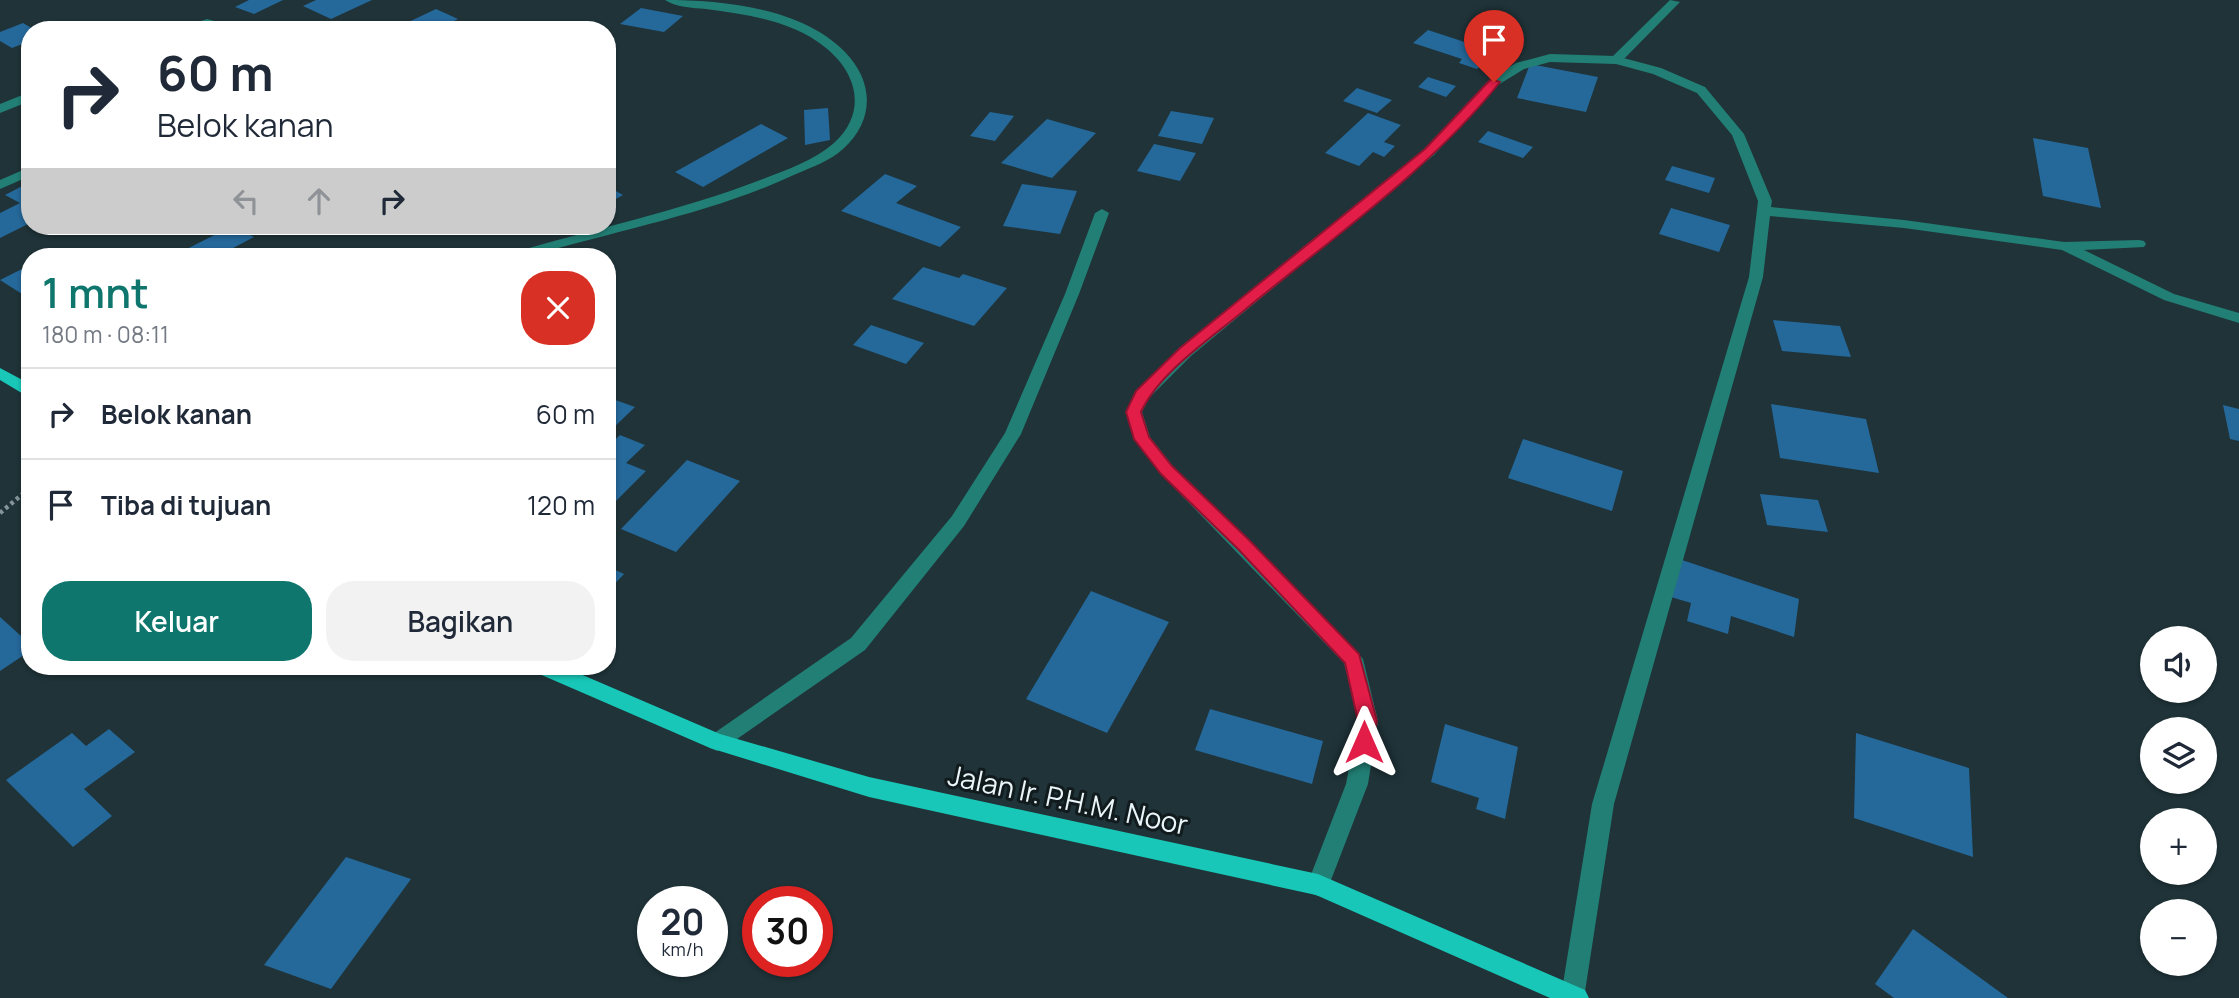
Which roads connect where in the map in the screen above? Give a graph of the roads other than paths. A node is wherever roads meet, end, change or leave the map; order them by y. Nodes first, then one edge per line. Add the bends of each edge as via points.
1 (671, 0) edge
2 (1674, 2) dead end
3 (1616, 60) junction
4 (21, 100) edge
5 (0, 109) edge
6 (21, 175) edge
7 (0, 185) edge
8 (1764, 211) junction
9 (1102, 214) dead end
10 (616, 229) edge
11 (594, 235) edge
12 (2139, 244) dead end
13 (2064, 246) junction
14 (546, 248) edge
15 (2239, 318) edge
16 (0, 373) edge
17 (21, 386) edge
18 (562, 675) edge
19 (717, 742) junction
20 (1318, 886) junction
21 (1575, 997) edge

1 - 10 street via 781,20 810,33 836,49 855,71 862,89 862,109 836,148 808,164 761,185
2 - 3 street
3 - 8 street via 1701,90 1738,134 1765,201
3 - 20 street via 1550,58 1520,66 1494,82 1429,152 1185,352 1142,395 1134,412 1142,439 1167,470 1353,659 1368,721 1357,784
4 - 5 street
6 - 7 street
8 - 13 street
8 - 21 street via 1756,277 1603,804
9 - 19 street via 1013,434 958,521 859,644
11 - 14 street
12 - 13 street
13 - 15 street via 2169,298
16 - 17 main road
18 - 19 main road, Jalan Ir. P.H.M. Noor
19 - 20 main road, Jalan Ir. P.H.M. Noor via 869,787
20 - 21 main road, Jalan Ir. P.H.M. Noor

